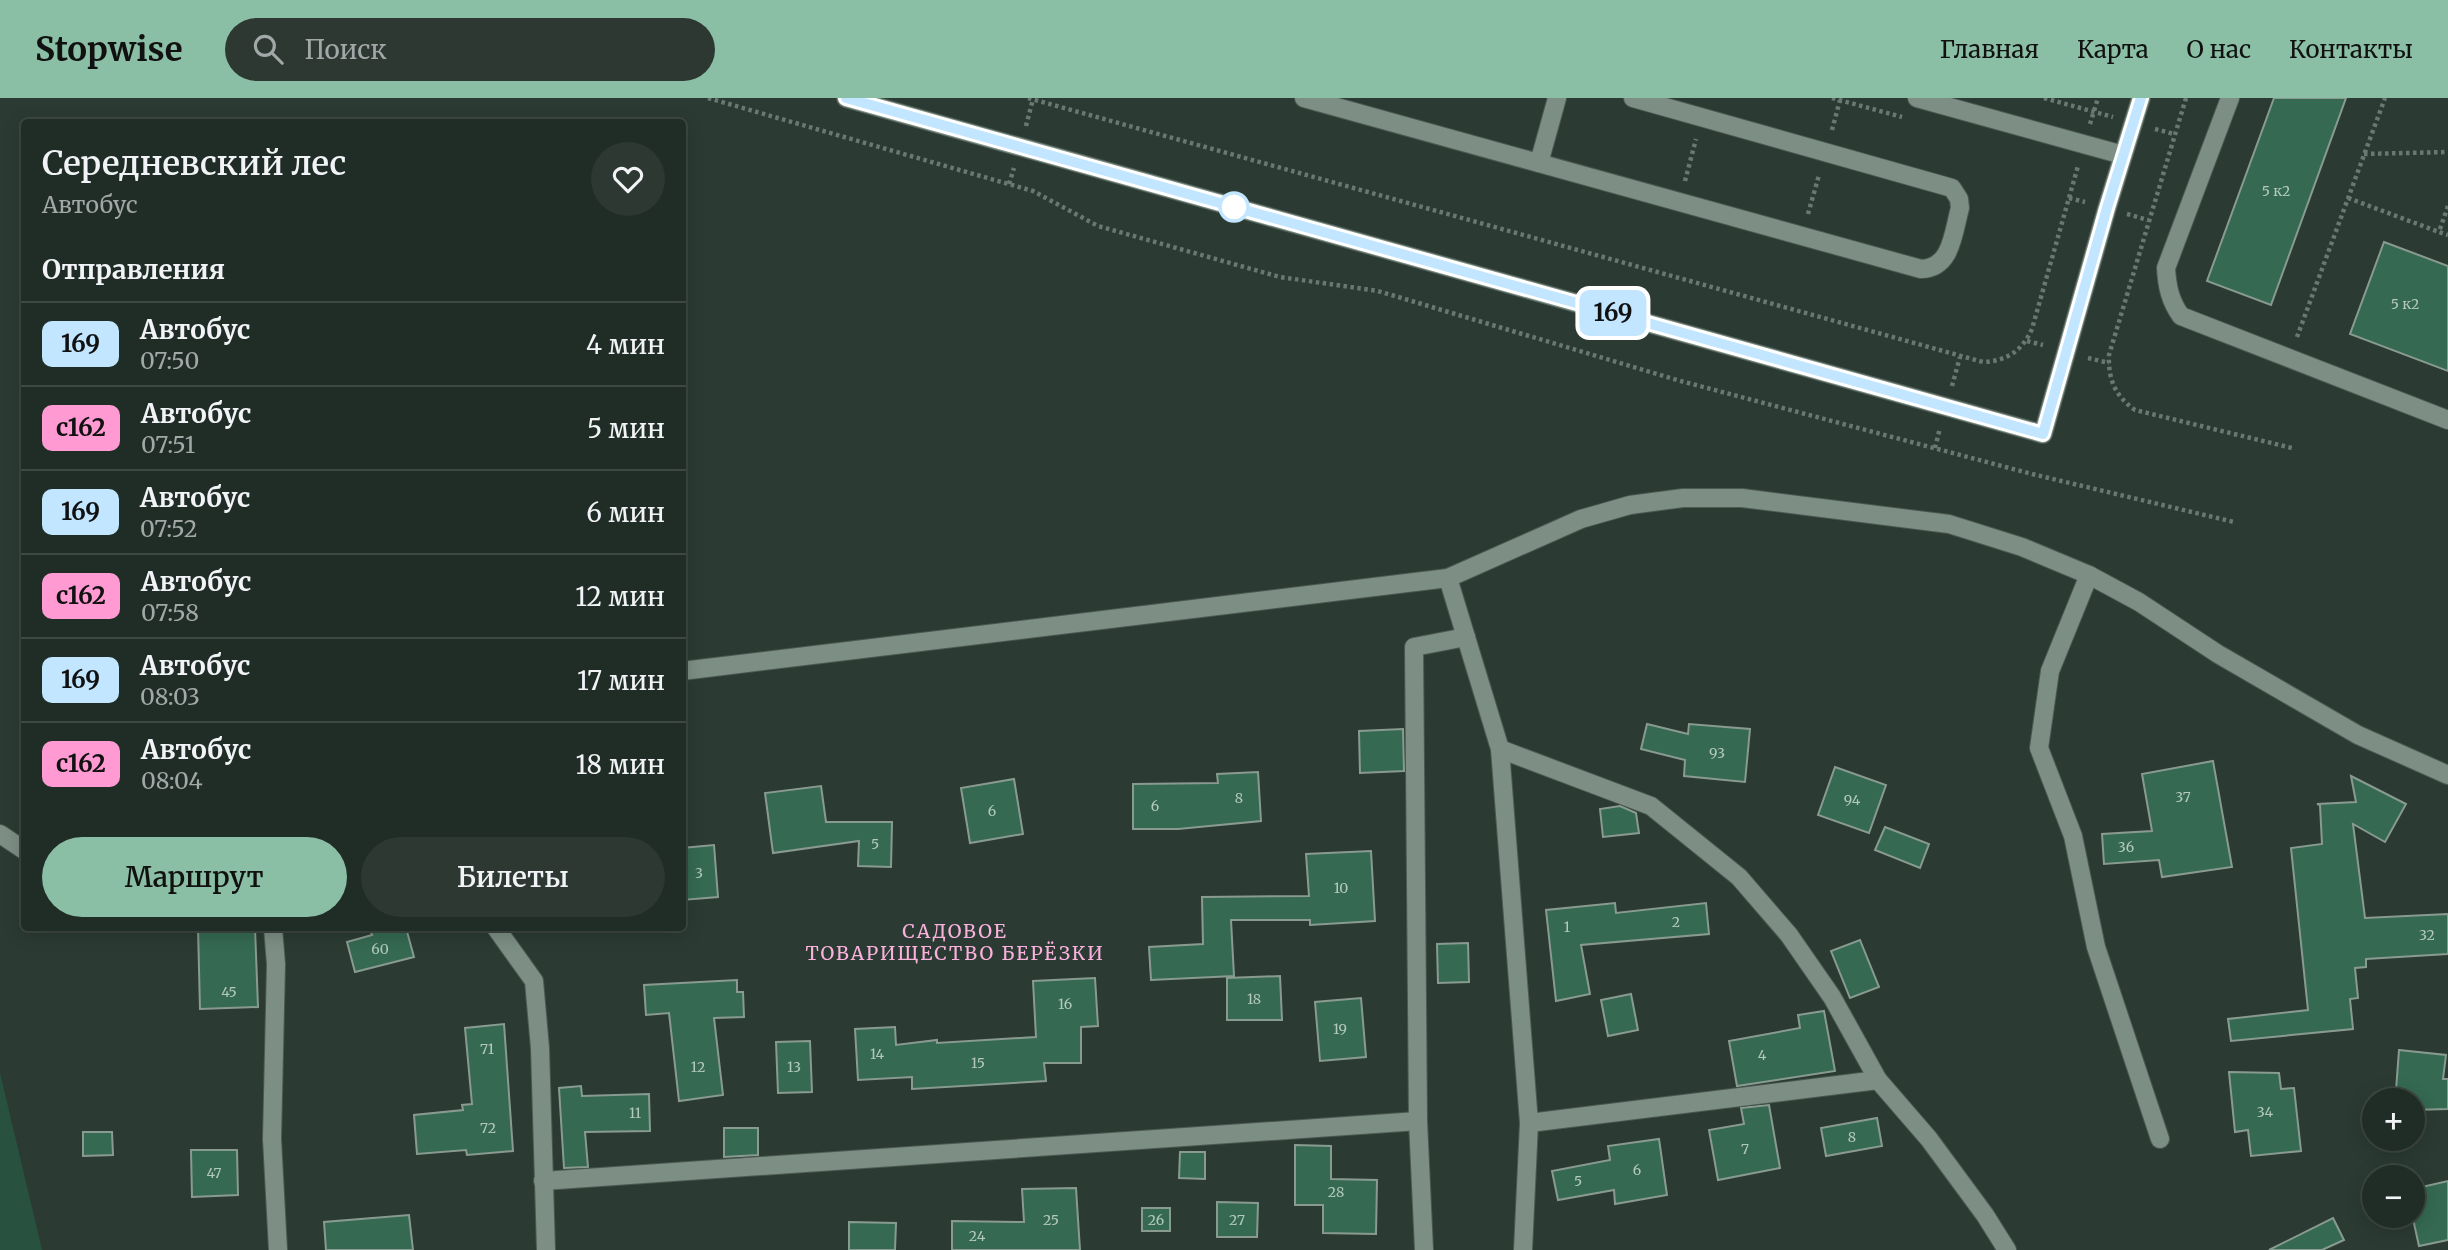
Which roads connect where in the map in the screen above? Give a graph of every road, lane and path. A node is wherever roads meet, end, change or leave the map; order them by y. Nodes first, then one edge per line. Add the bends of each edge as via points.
1 (708, 98) edge
2 (846, 98) edge
3 (1028, 98) edge
4 (1304, 98) edge
5 (1557, 98) edge
6 (1633, 98) edge
7 (1917, 98) edge
8 (2044, 98) edge
9 (2098, 98) edge
10 (2141, 98) edge
11 (2186, 98) edge
12 (2230, 98) edge
13 (2385, 98) edge
14 (2093, 112) junction
15 (1703, 117) junction
16 (2084, 144) junction
17 (2448, 152) edge
18 (2364, 154) junction
19 (2123, 155) junction
20 (1539, 163) junction
21 (2348, 198) junction
22 (1679, 202) junction
23 (2448, 206) edge
24 (2438, 232) junction
25 (2448, 235) edge
26 (2289, 358) junction
27 (2448, 420) edge
28 (2292, 448) dead end
29 (2234, 522) dead end
30 (2089, 575) junction
31 (1448, 578) junction
32 (1466, 637) junction
33 (686, 671) edge
34 (1500, 749) junction
35 (2448, 775) edge
36 (0, 834) edge
37 (21, 848) edge
38 (273, 931) edge
39 (498, 931) edge
40 (1878, 1080) junction
41 (1418, 1121) junction
42 (1529, 1124) junction
43 (2160, 1139) dead end
44 (543, 1181) junction
45 (278, 1250) edge
46 (546, 1250) edge
47 (1424, 1250) edge
48 (1523, 1250) edge
49 (2007, 1250) edge

1 - 29 path via 1033,191 1098,226 1280,277 1378,291 1677,380
2 - 19 street via 2043,434
3 - 16 path via 1983,362 2019,351 2032,329
4 - 20 street
5 - 20 street
6 - 15 street
7 - 16 street
8 - 14 path
9 - 14 path
10 - 19 street
11 - 28 path via 2109,355 2110,379 2124,402 2135,410
12 - 26 street via 2171,248 2167,289 2181,316
13 - 18 path
14 - 16 path
15 - 22 path
15 - 22 street via 1952,188 1960,208 1949,247 1940,265 1921,269
16 - 19 street
17 - 18 path
18 - 21 path
20 - 22 street
21 - 24 path
21 - 26 path
23 - 24 path
24 - 25 path
26 - 27 street
30 - 31 street via 1949,524 1742,498 1683,498 1630,505 1581,519
30 - 35 street via 2358,734
30 - 43 street via 2050,671 2039,748 2073,836 2096,947
31 - 32 street
31 - 33 street
32 - 34 street
32 - 41 street via 1414,647
34 - 40 street via 1651,806 1739,877 1789,935 1832,997
34 - 42 street
36 - 37 street
38 - 45 street via 272,1139
39 - 44 street via 534,981
40 - 42 street
40 - 49 street via 1929,1139
41 - 44 street
41 - 47 street
42 - 48 street
44 - 46 street

